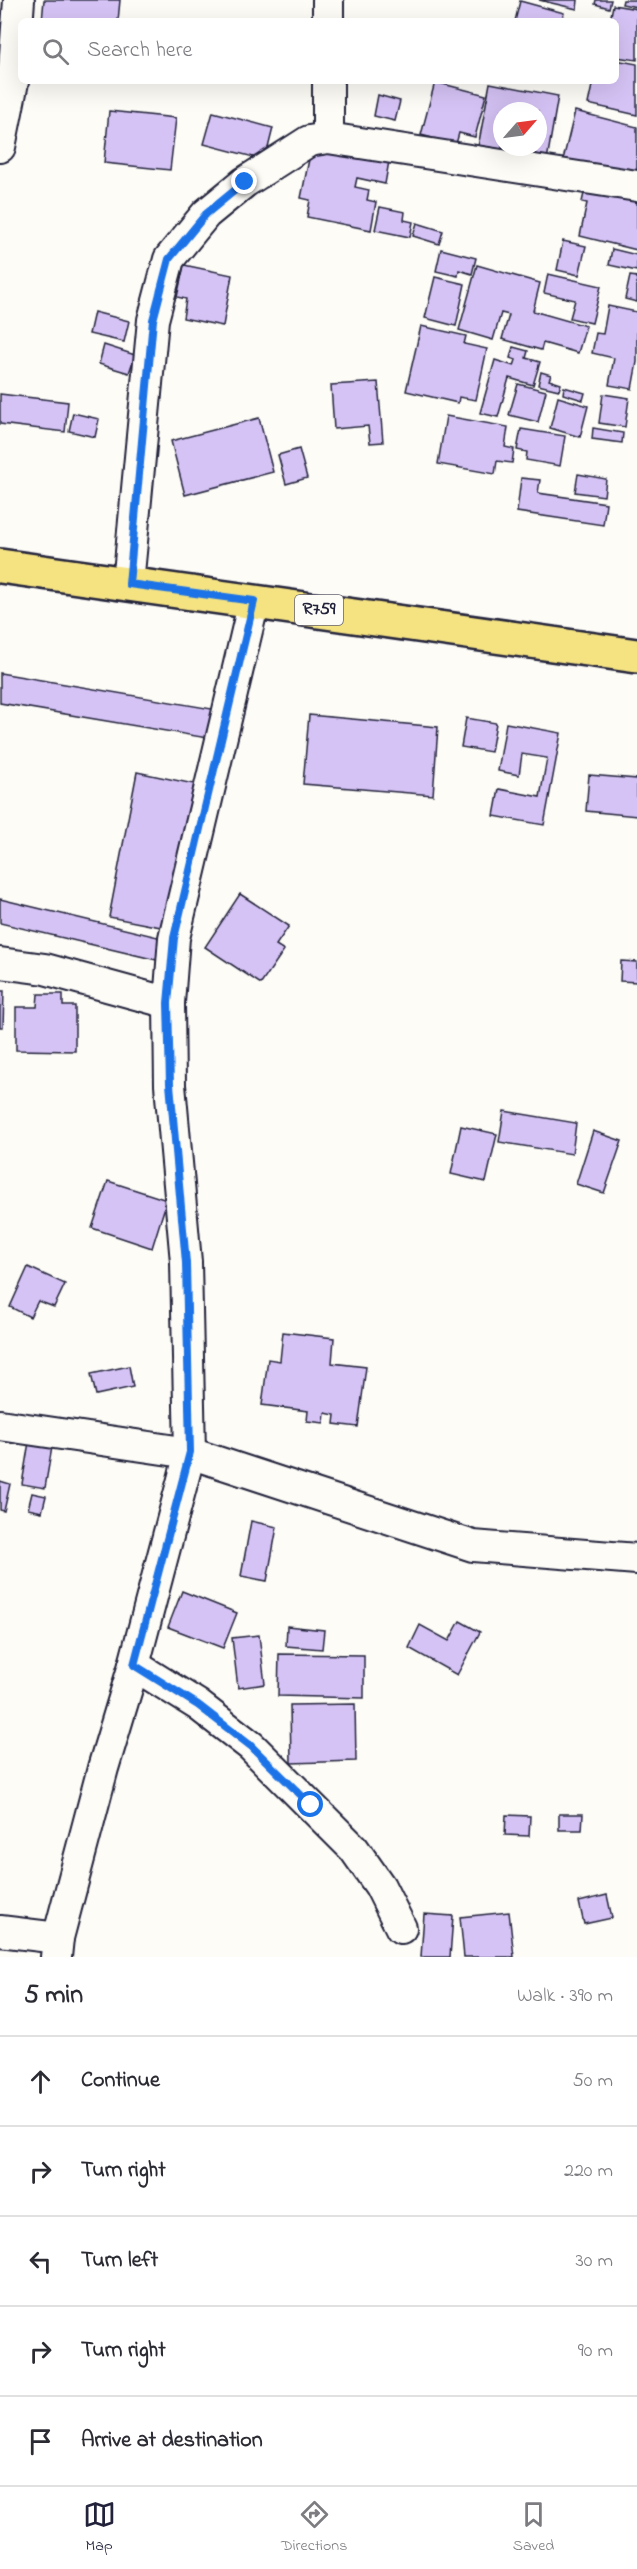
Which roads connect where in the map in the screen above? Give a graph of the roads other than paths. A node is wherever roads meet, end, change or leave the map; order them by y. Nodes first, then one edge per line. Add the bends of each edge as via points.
1 (19, 0) edge
2 (328, 0) edge
3 (328, 18) edge
4 (328, 84) edge
5 (328, 138) junction
6 (0, 147) edge
7 (637, 186) edge
8 (0, 566) edge
9 (129, 584) junction
10 (254, 601) junction
11 (637, 656) edge
12 (0, 963) edge
13 (168, 1003) junction
14 (0, 1425) edge
15 (190, 1452) junction
16 (637, 1559) edge
17 (134, 1665) junction
18 (401, 1928) dead end
19 (0, 1931) edge
20 (57, 1948) edge

1 - 6 street via 13,82
2 - 3 street
4 - 5 street
5 - 7 street
5 - 9 street via 309,141 245,182 206,214 169,259 153,320
8 - 9 main road, R759
9 - 10 main road, R759
10 - 11 main road, R759
10 - 13 street via 174,938
12 - 13 street via 45,969
13 - 15 street via 170,1084 186,1263
14 - 15 street
15 - 16 street via 473,1546
15 - 17 street
17 - 18 street via 198,1705 258,1753 354,1849 380,1886
17 - 20 street
19 - 20 street

